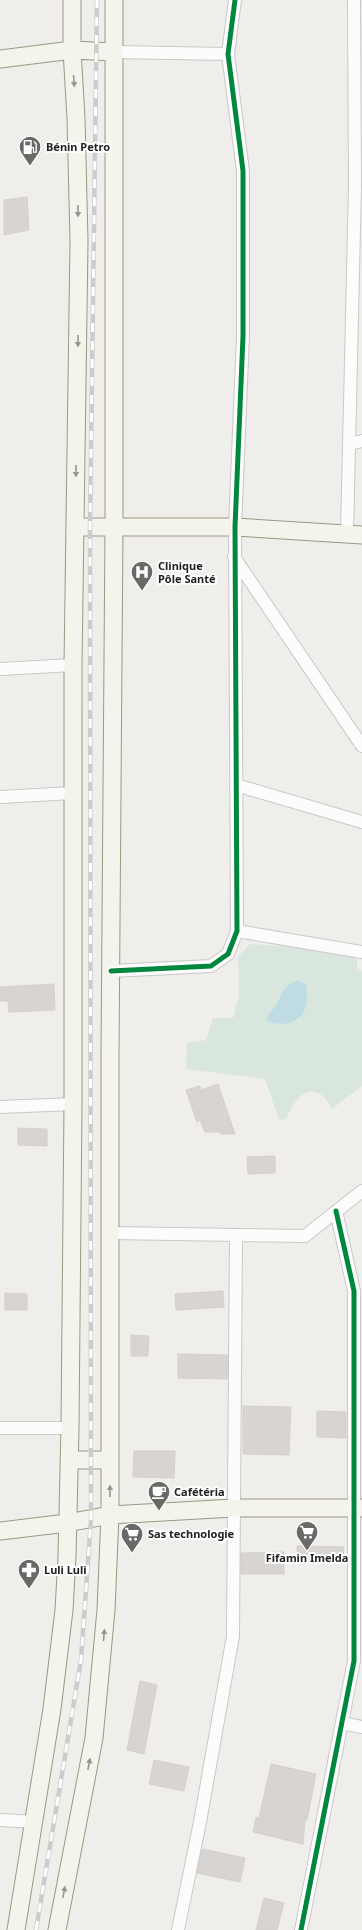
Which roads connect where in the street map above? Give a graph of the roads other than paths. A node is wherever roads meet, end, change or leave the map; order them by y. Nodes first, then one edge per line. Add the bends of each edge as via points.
1 (72, 0) edge
2 (114, 0) edge
3 (234, 0) edge
4 (354, 0) edge
5 (358, 48) edge
6 (72, 50) junction
7 (114, 52) junction
8 (228, 54) junction
9 (0, 59) edge
10 (359, 185) edge
11 (358, 316) edge
12 (362, 441) edge
13 (349, 444) junction
14 (75, 526) junction
15 (114, 526) junction
16 (235, 527) junction
17 (358, 535) edge
18 (234, 557) junction
19 (73, 665) junction
20 (0, 669) edge
21 (362, 746) edge
22 (236, 785) junction
23 (73, 793) junction
24 (0, 797) edge
25 (362, 822) edge
26 (237, 931) junction
27 (362, 952) edge
28 (111, 971) junction
29 (73, 1104) junction
30 (0, 1107) edge
31 (362, 1190) edge
32 (336, 1211) junction
33 (110, 1233) junction
34 (236, 1235) junction
35 (0, 1428) edge
36 (70, 1428) junction
37 (69, 1460) junction
38 (110, 1460) junction
39 (234, 1508) junction
40 (358, 1508) edge
41 (110, 1515) junction
42 (67, 1523) junction
43 (0, 1531) edge
44 (342, 1723) junction
45 (362, 1727) edge
46 (0, 1820) edge
47 (35, 1822) junction
48 (16, 1930) edge
49 (57, 1930) edge
50 (178, 1930) edge
51 (301, 1930) edge

1 - 6 main road
2 - 7 main road
3 - 8 street
4 - 5 street
5 - 10 street
6 - 7 main road
6 - 9 main road
6 -> 14 main road via 79,241
7 - 8 street
7 - 15 main road
8 - 16 street via 243,171 243,336
10 - 11 street
11 - 13 street
12 - 13 street
13 - 17 street
14 - 15 main road
14 - 19 main road
15 - 16 main road
15 - 28 main road
16 - 17 main road
16 - 18 street
18 - 21 street
18 - 22 street
19 - 20 street
19 - 23 main road
22 - 25 street
22 - 26 street
23 - 24 street
23 - 29 main road
26 - 27 street
26 - 28 street via 228,954 211,966
28 - 33 main road
29 - 30 street
29 - 36 main road
31 - 32 street
32 - 34 street via 305,1236
32 - 40 street via 354,1291
33 - 34 street
33 - 38 main road
34 - 39 street
35 - 36 street
36 - 37 main road
37 - 38 main road
37 - 42 main road
41 -> 38 main road
39 - 40 main road
39 - 41 main road
39 - 50 street via 233,1636
40 - 44 street via 354,1661
41 - 42 main road
49 -> 41 main road via 94,1738 106,1610
42 - 43 main road
42 - 47 main road via 60,1641
44 - 45 street
44 - 51 street
46 - 47 street
47 - 48 main road

